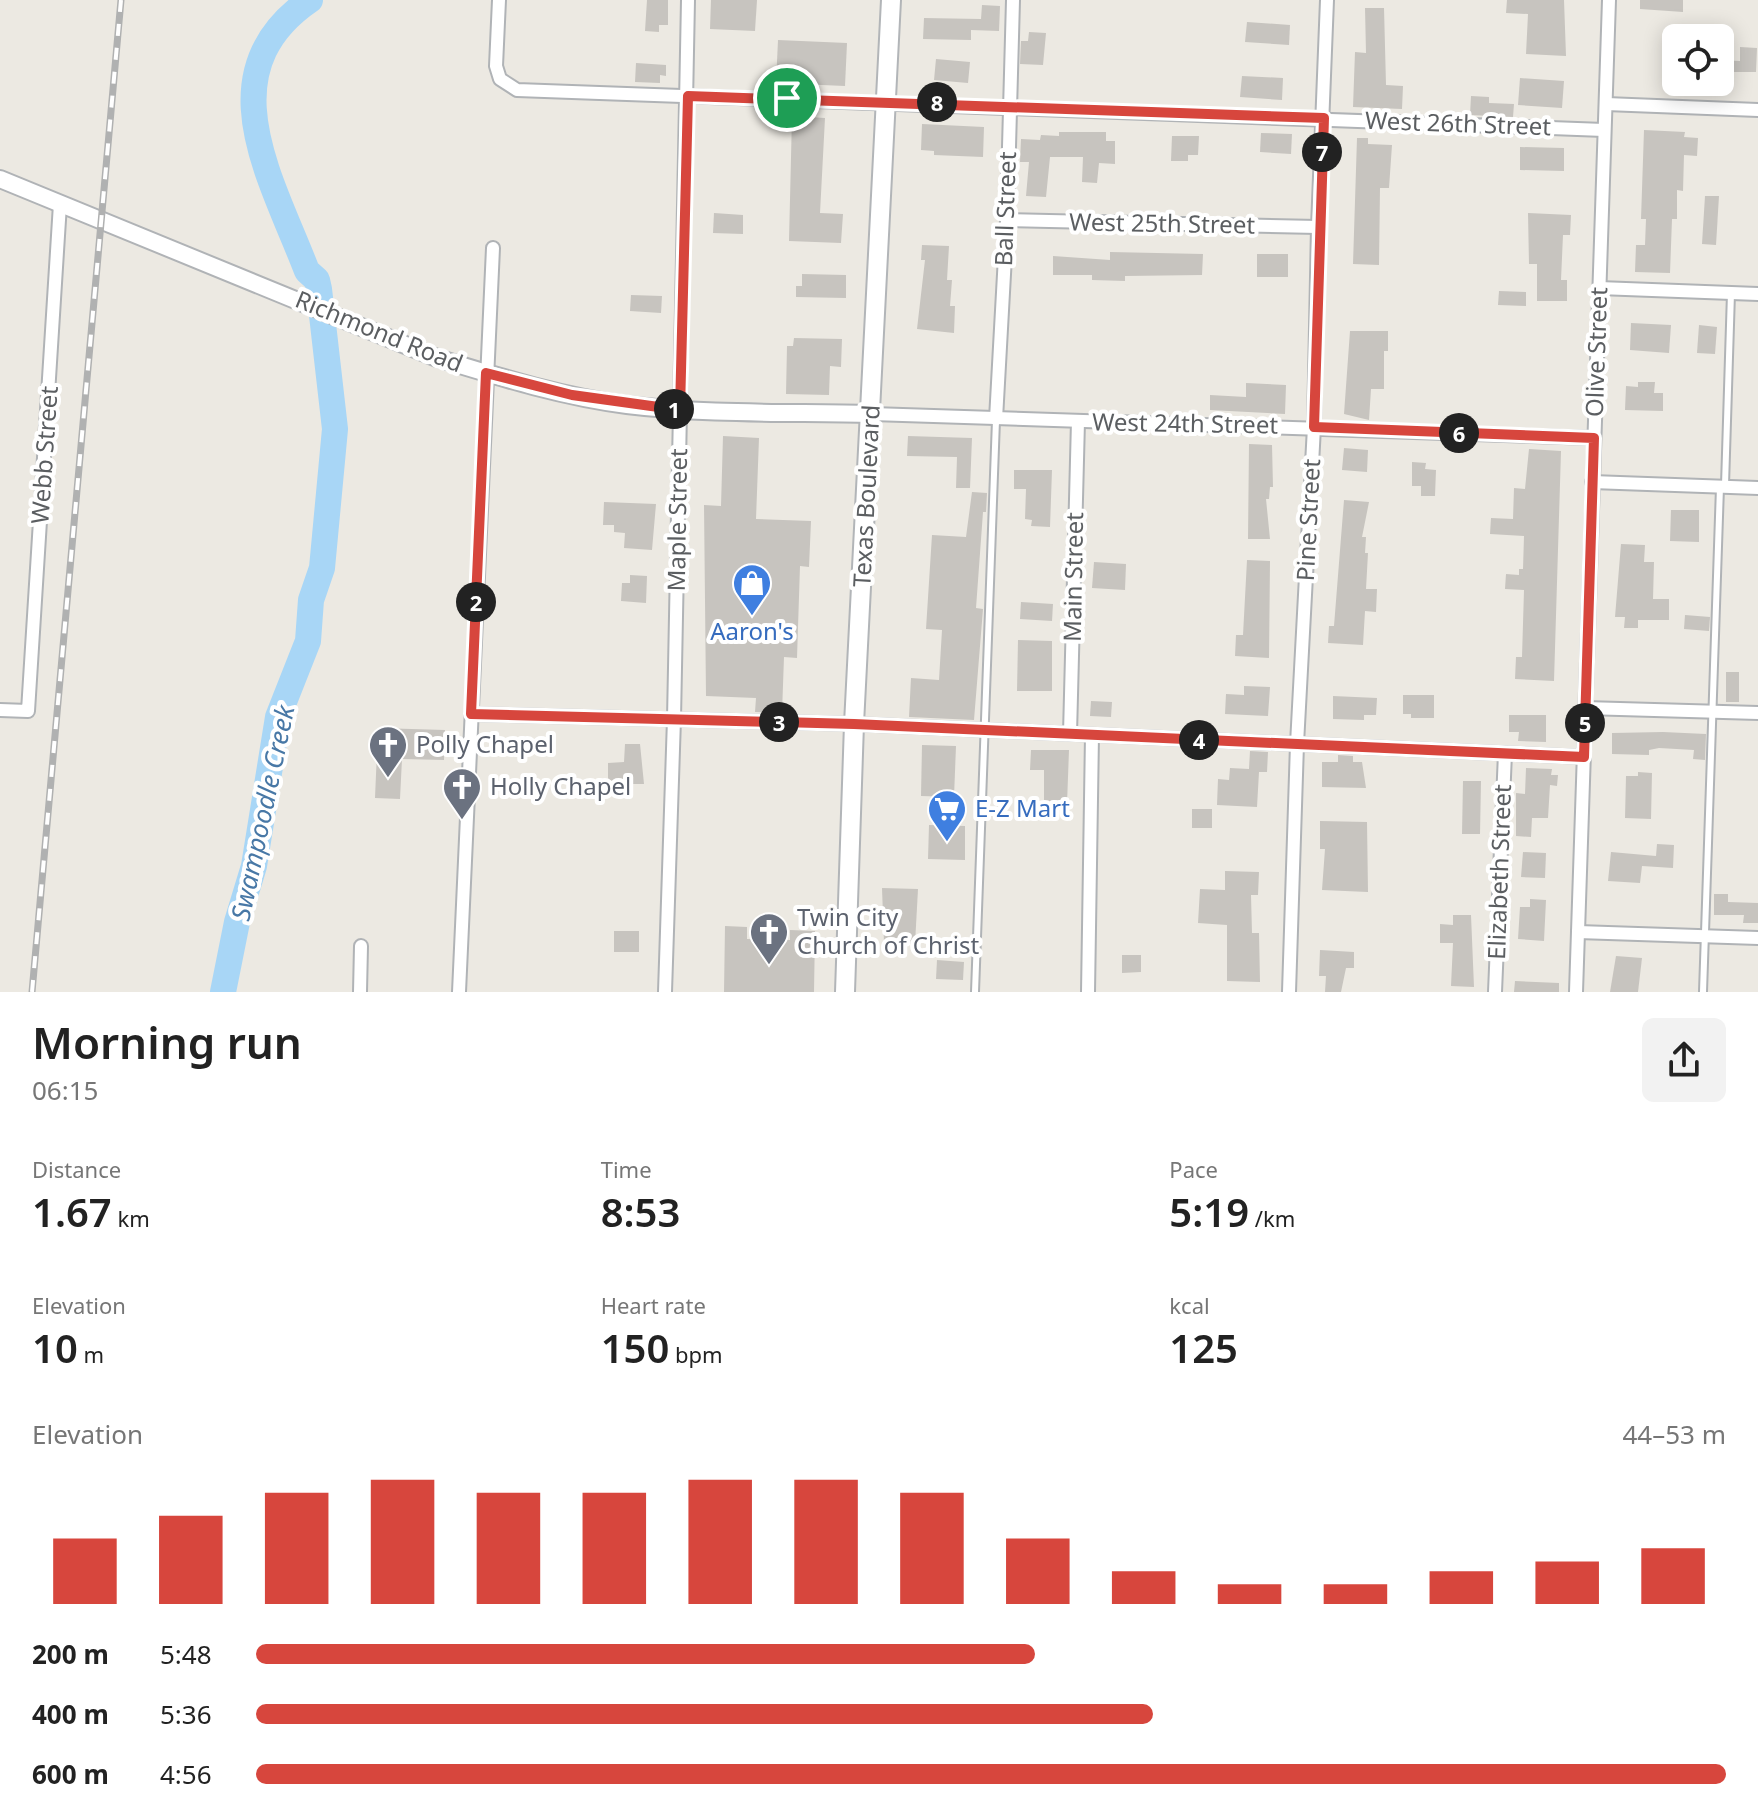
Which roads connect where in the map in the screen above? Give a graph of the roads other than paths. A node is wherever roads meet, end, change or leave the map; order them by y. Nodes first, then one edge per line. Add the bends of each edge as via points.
1 (499, 0) edge
2 (688, 0) edge
3 (891, 0) edge
4 (1013, 0) edge
5 (1327, 0) edge
6 (1609, 0) edge
7 (688, 96) junction
8 (886, 101) junction
9 (1606, 104) junction
10 (1009, 105) junction
11 (1758, 110) edge
12 (1324, 118) junction
13 (1604, 130) junction
14 (0, 179) edge
15 (60, 204) junction
16 (1007, 220) junction
17 (1318, 227) junction
18 (493, 248) dead end
19 (1599, 288) junction
20 (1731, 293) junction
21 (1758, 294) edge
22 (486, 373) junction
23 (680, 410) junction
24 (872, 414) junction
25 (996, 419) junction
26 (1078, 421) junction
27 (1314, 427) junction
28 (1594, 438) junction
29 (1592, 482) junction
30 (1723, 487) junction
31 (1758, 488) edge
32 (1585, 708) junction
33 (0, 710) edge
34 (1713, 712) junction
35 (1758, 713) edge
36 (471, 714) junction
37 (674, 719) junction
38 (854, 724) junction
39 (985, 730) junction
40 (1070, 734) junction
41 (1092, 735) junction
42 (1297, 744) junction
43 (1505, 753) junction
44 (1584, 757) junction
45 (1578, 932) junction
46 (1706, 936) junction
47 (1758, 938) edge
48 (361, 946) dead end
49 (360, 992) edge
50 (459, 992) edge
51 (665, 992) edge
52 (845, 992) edge
53 (975, 992) edge
54 (1088, 992) edge
55 (1289, 992) edge
56 (1495, 992) edge
57 (1576, 992) edge
58 (1703, 992) edge

1 - 7 street, West 26th Street via 496,66 500,79 517,90
2 - 7 street, Maple Street
3 - 8 main road, Texas Boulevard
4 - 10 street, Ball Street
5 - 12 street, Pine Street
6 - 9 street, Olive Street
7 - 8 street, West 26th Street
7 - 23 street, Maple Street
8 - 10 street, West 26th Street
8 - 24 main road, Texas Boulevard
9 - 11 street
9 - 13 street, Olive Street
10 - 12 street, West 26th Street
10 - 16 street, Ball Street
12 - 13 street, West 26th Street
12 - 17 street, Pine Street
13 - 19 street, Olive Street
14 - 15 street, Richmond Road
15 - 22 street, Richmond Road via 437,358
15 - 33 street, Webb Street via 29,705 28,711
16 - 17 street, West 25th Street
16 - 25 street, Ball Street
17 - 27 street, Pine Street
18 - 22 street
19 - 20 street
19 - 28 street, Olive Street
20 - 21 street
20 - 30 lane
22 - 23 street, Richmond Road via 585,398
22 - 36 street
23 - 24 street, Richmond Road
23 - 37 street, Maple Street
24 - 25 street, West 24th Street
24 - 38 main road, Texas Boulevard
25 - 26 street, West 24th Street
25 - 39 lane
26 - 27 street, West 24th Street
26 - 40 street, Main Street
27 - 28 street, West 24th Street
27 - 42 street, Pine Street
28 - 29 street, Olive Street
29 - 30 street
29 - 32 street, Olive Street
30 - 31 street
30 - 34 lane
32 - 34 street
32 - 44 street, Olive Street
34 - 35 street
34 - 46 lane
36 - 37 street
36 - 50 street
37 - 38 street
37 - 51 street, Maple Street
38 - 39 street
38 - 52 main road, Texas Boulevard
39 - 40 street
39 - 53 lane
40 - 41 street
41 - 42 street
41 - 54 street
42 - 43 street
42 - 55 street, Pine Street
43 - 44 street
43 - 56 street, Elizabeth Street
44 - 45 street, Olive Street
45 - 46 street
45 - 57 street, Olive Street
46 - 47 street
46 - 58 lane
48 - 49 street

